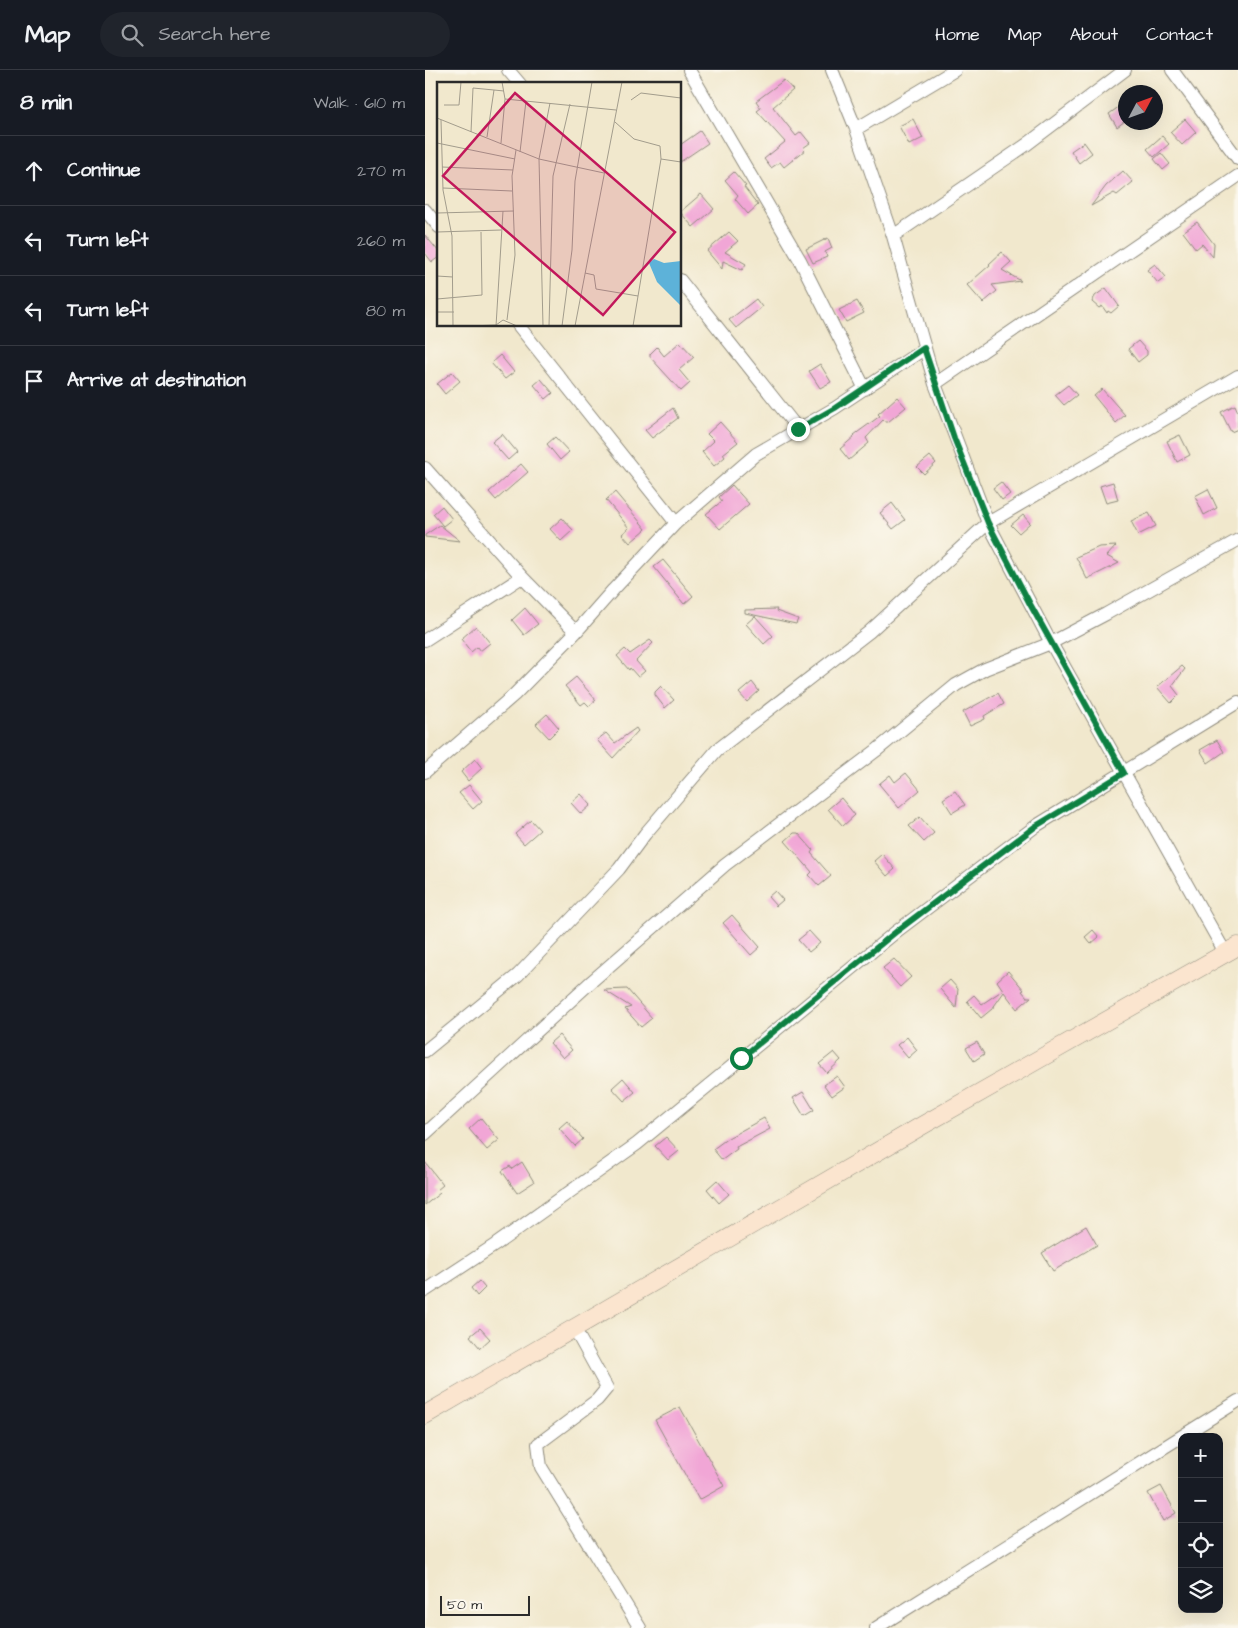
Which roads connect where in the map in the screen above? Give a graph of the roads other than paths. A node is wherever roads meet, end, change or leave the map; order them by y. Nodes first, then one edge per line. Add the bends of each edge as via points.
1 (508, 70) edge
2 (689, 70) edge
3 (832, 70) edge
4 (955, 70) edge
5 (1125, 70) edge
6 (1173, 70) edge
7 (517, 82) edge
8 (856, 129) junction
9 (1238, 159) edge
10 (1238, 176) edge
11 (425, 210) edge
12 (437, 225) edge
13 (893, 236) junction
14 (681, 281) edge
15 (519, 326) edge
16 (924, 348) junction
17 (1238, 376) edge
18 (935, 384) junction
19 (865, 389) junction
20 (798, 429) junction
21 (425, 468) edge
22 (677, 523) junction
23 (988, 523) junction
24 (1238, 540) edge
25 (522, 577) junction
26 (576, 632) junction
27 (425, 640) edge
28 (1051, 643) junction
29 (1238, 702) edge
30 (425, 772) edge
31 (1124, 773) junction
32 (1232, 950) edge
33 (425, 1051) edge
34 (425, 1134) edge
35 (425, 1290) edge
36 (574, 1328) junction
37 (1238, 1401) edge
38 (425, 1415) edge
39 (640, 1628) edge
40 (876, 1628) edge

1 - 7 street
2 - 19 street via 800,260
3 - 8 street
4 - 8 street
5 - 13 street via 1026,145
6 - 9 street
8 - 13 street
10 - 18 street
11 - 12 street
13 - 16 street
14 - 20 street
15 - 22 street
16 - 18 street
16 - 19 street
17 - 23 street
18 - 23 street
19 - 20 street
20 - 22 street via 756,454
21 - 25 street
22 - 26 street
23 - 28 street
23 - 33 street via 869,632 717,750 619,869 518,975
24 - 28 street
25 - 26 street
25 - 27 street
26 - 30 street via 514,695
28 - 31 street
28 - 34 street via 985,668 956,685 877,750 725,865
29 - 31 street
31 - 32 street
31 - 35 street via 1036,826 897,931 637,1144 495,1245
32 - 36 main road
36 - 38 main road
36 - 39 street via 607,1388 597,1400 538,1444 541,1467
37 - 40 street

